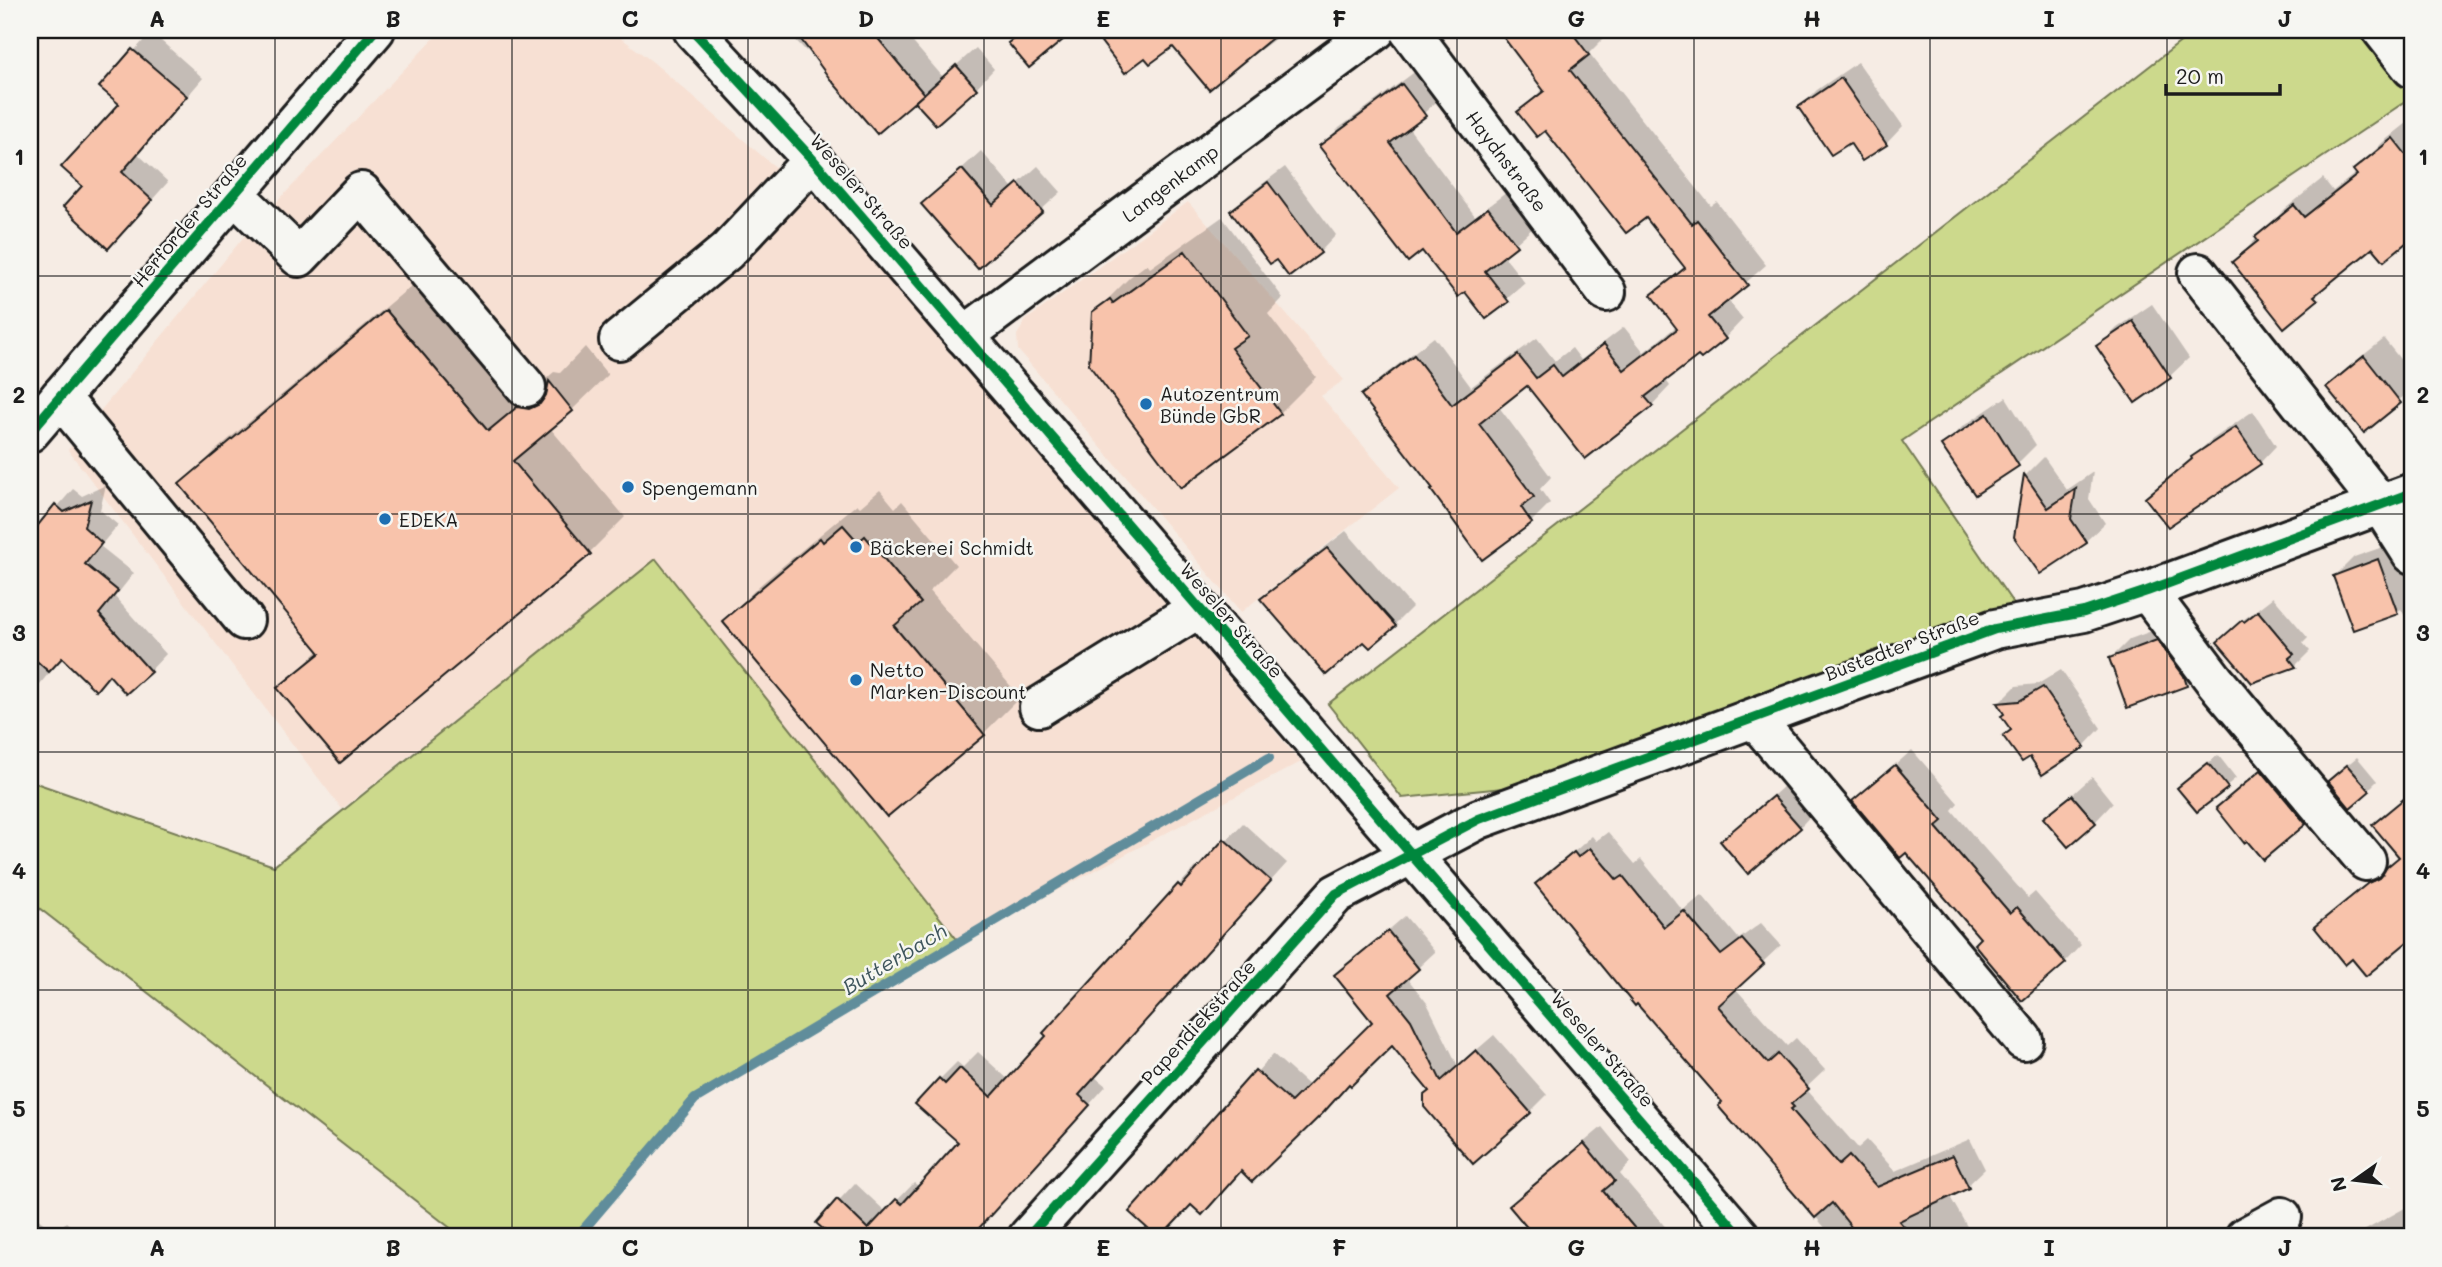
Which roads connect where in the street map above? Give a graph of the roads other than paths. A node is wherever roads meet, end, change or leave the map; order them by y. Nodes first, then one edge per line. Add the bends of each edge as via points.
1 (375, 30) edge
2 (693, 30) edge
3 (1376, 30) edge
4 (1409, 30) edge
5 (2382, 30) edge
6 (2412, 68) edge
7 (813, 160) junction
8 (235, 195) junction
9 (2198, 273) dead end
10 (1606, 292) dead end
11 (964, 336) junction
12 (619, 340) dead end
13 (526, 387) dead end
14 (60, 397) junction
15 (30, 432) edge
16 (2396, 498) edge
17 (2412, 554) edge
18 (2147, 592) junction
19 (1199, 608) junction
20 (244, 620) dead end
21 (1039, 707) dead end
22 (1755, 719) junction
23 (1412, 854) junction
24 (2366, 861) dead end
25 (2023, 1040) dead end
26 (2282, 1217) dead end
27 (1028, 1237) edge
28 (1741, 1237) edge
29 (2245, 1237) edge

1 - 8 street, Herforder Straße
2 - 7 street, Weseler Straße
3 - 11 street, Langenkamp
4 - 10 street, Haydnstraße
5 - 6 street
7 - 11 street, Weseler Straße
7 - 12 street via 727,251
8 - 13 street via 299,257 361,192
8 - 14 street, Herforder Straße
9 - 16 street
11 - 19 street, Weseler Straße
14 - 15 street, Herforder Straße
14 - 20 street
16 - 17 street
16 - 18 street, Bustedter Straße
18 - 22 street, Bustedter Straße via 2084,612 1995,629
18 - 24 street
19 - 21 street
19 - 23 street, Weseler Straße
22 - 23 street, Bustedter Straße via 1479,819
22 - 25 street
23 - 27 street, Papendiekstraße via 1336,894
23 - 28 street, Weseler Straße
26 - 29 street

